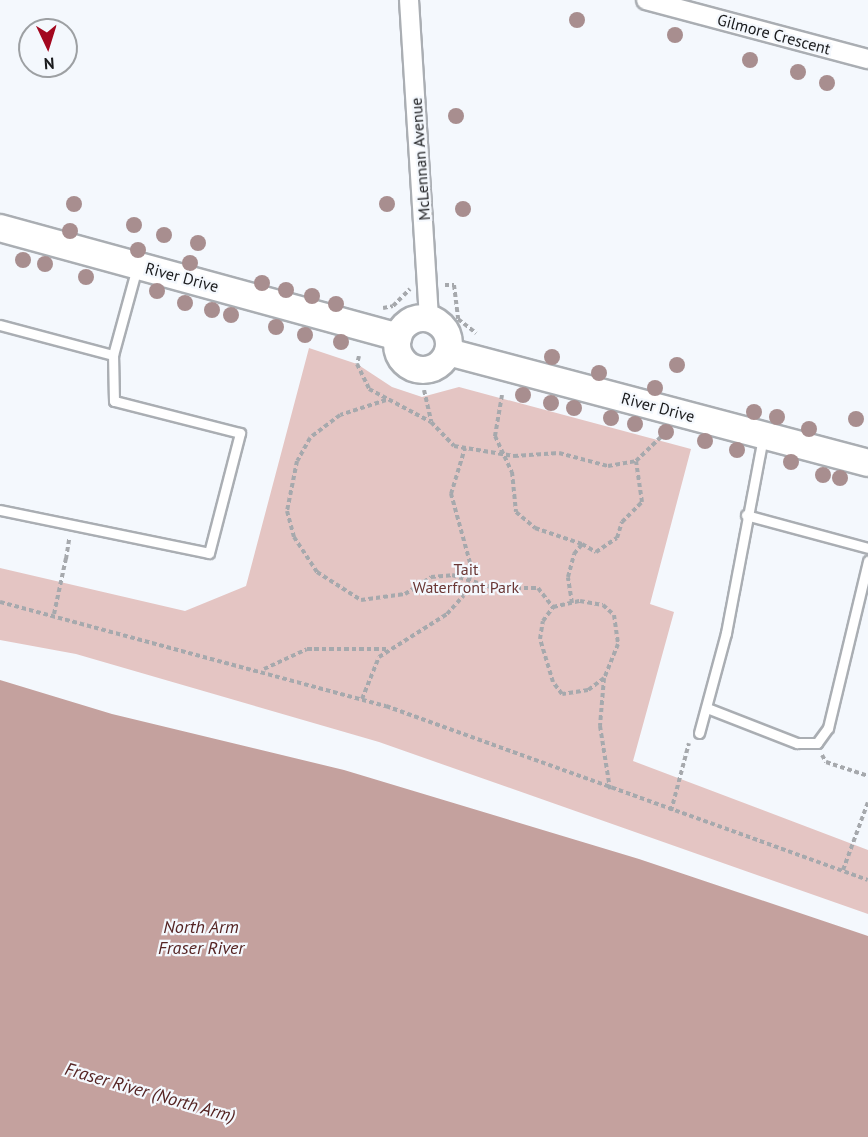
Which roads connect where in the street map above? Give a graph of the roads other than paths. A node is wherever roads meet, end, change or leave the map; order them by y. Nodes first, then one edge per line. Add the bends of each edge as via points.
1 (410, 0) edge
2 (646, 0) edge
3 (868, 59) edge
4 (0, 228) edge
5 (137, 264) junction
6 (429, 319) junction
7 (0, 325) edge
8 (398, 337) junction
9 (448, 352) junction
10 (113, 355) junction
11 (764, 435) junction
12 (868, 462) edge
13 (0, 510) edge
14 (746, 515) junction
15 (868, 548) edge
16 (868, 561) edge
17 (707, 708) junction
18 (699, 733) road end

1 - 6 street, McLennan Avenue
2 - 3 street, Gilmore Crescent
4 - 5 street, River Drive
5 - 8 street, River Drive
5 - 10 lane
6 - 8 street via 412,321
6 - 9 street via 447,335
7 - 10 lane
8 - 9 street via 399,356 420,370 437,366
9 - 11 street, River Drive
10 - 13 lane via 114,401 240,433 209,552
11 - 12 street, River Drive
11 - 14 lane
14 - 15 lane
14 - 17 lane
16 - 17 lane via 828,728 817,743 797,743
17 - 18 lane

